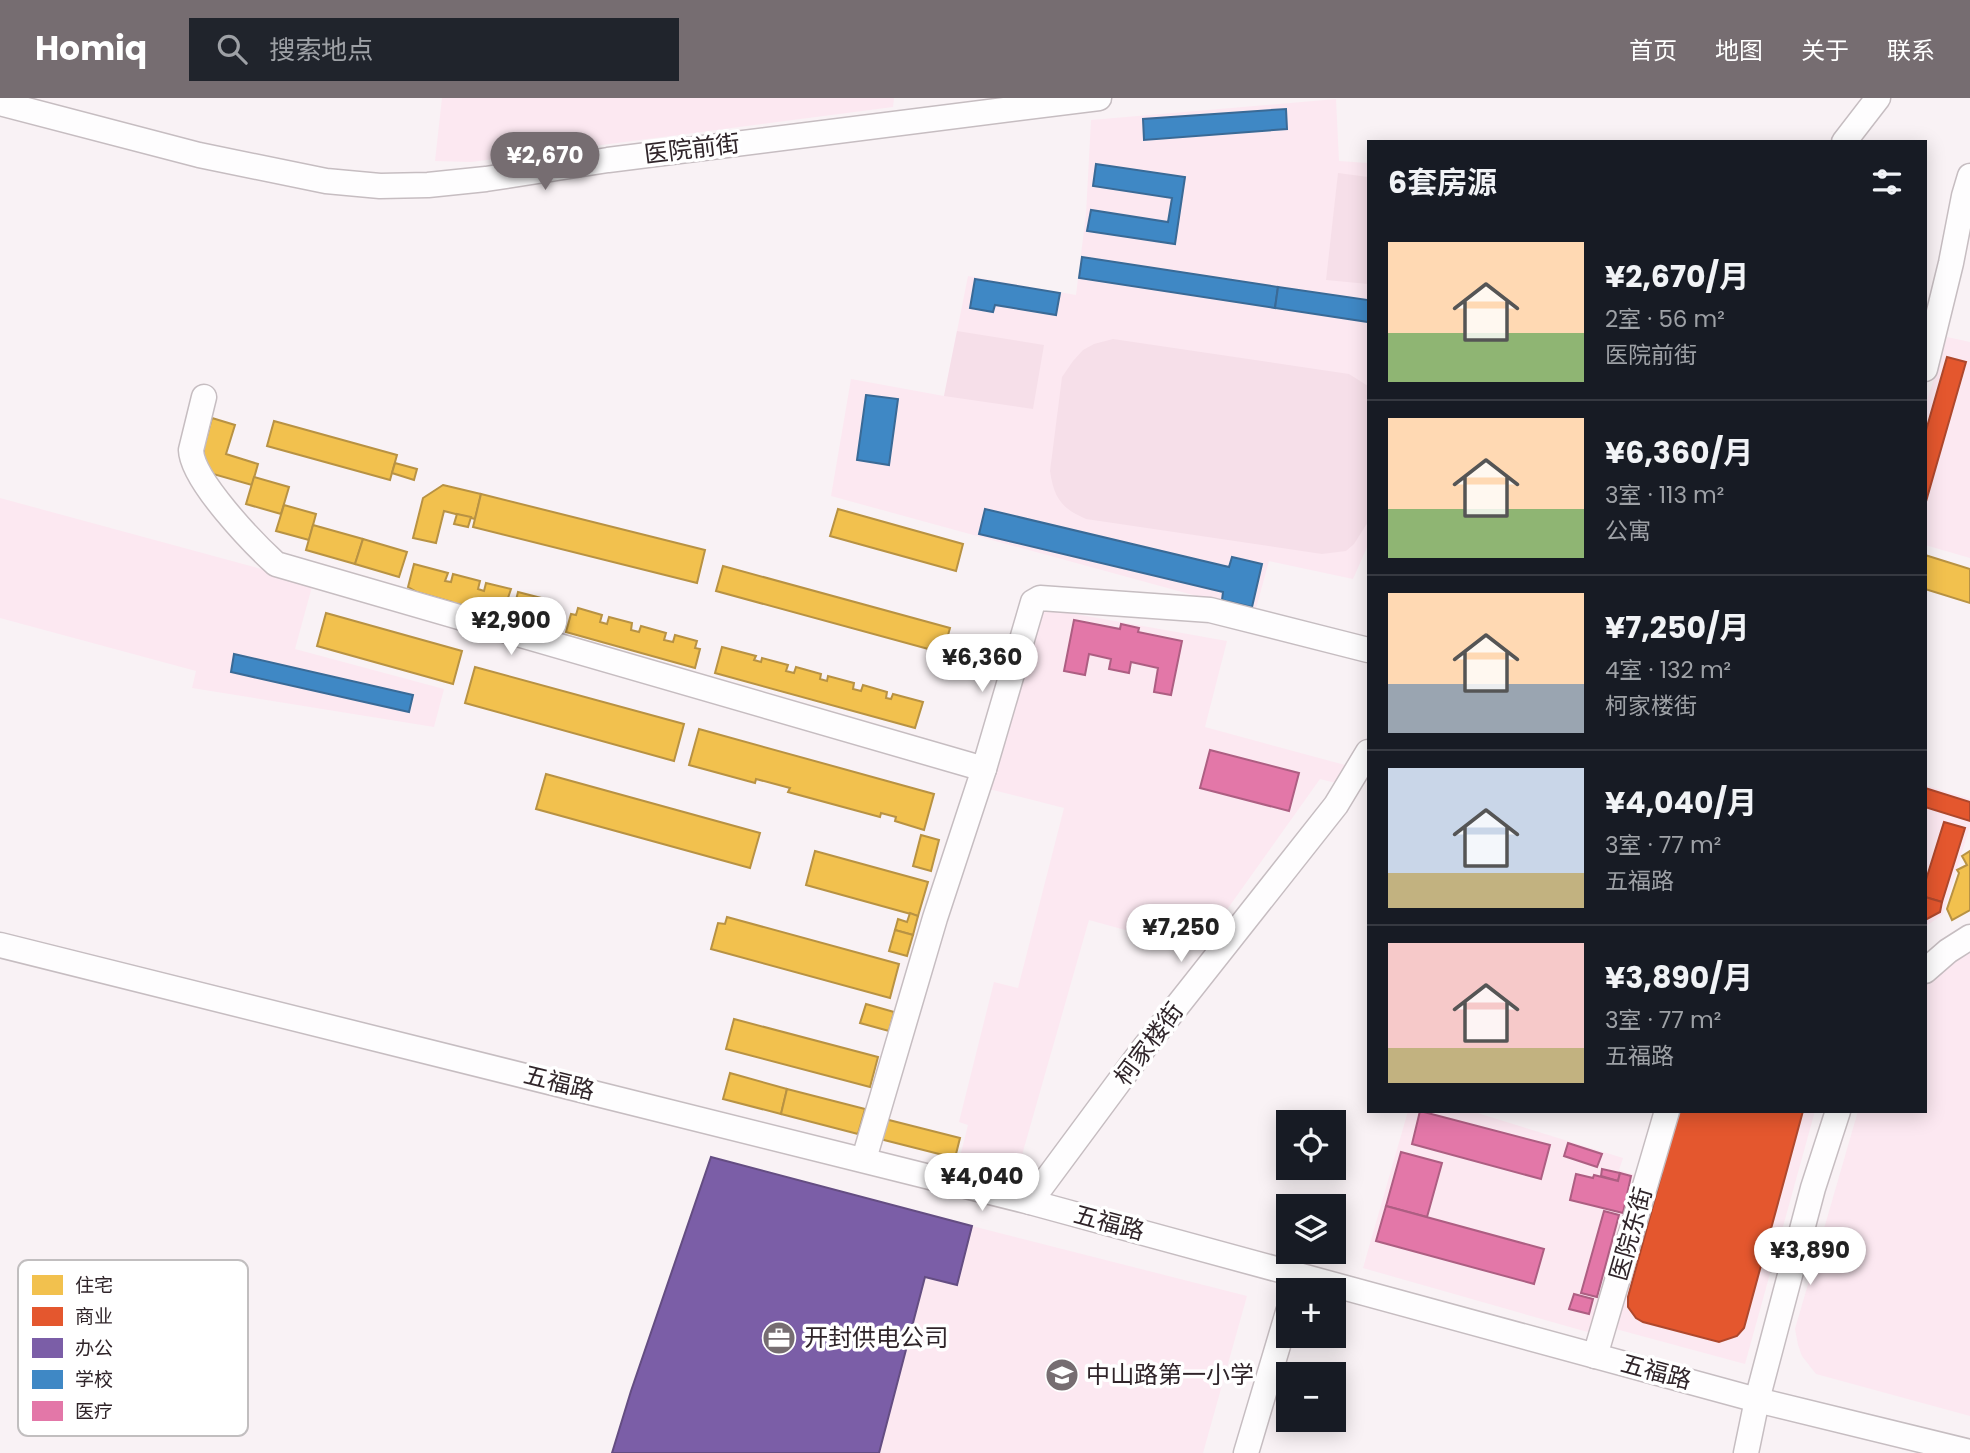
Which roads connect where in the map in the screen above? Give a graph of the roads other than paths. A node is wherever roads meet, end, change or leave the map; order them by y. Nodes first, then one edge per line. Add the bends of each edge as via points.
1 (1099, 98) edge
2 (1878, 98) edge
3 (0, 103) edge
4 (1846, 140) edge
5 (1970, 176) edge
6 (1927, 361) edge
7 (204, 397) dead end
8 (1367, 650) edge
9 (1367, 754) edge
10 (984, 769) junction
11 (1970, 937) edge
12 (0, 945) edge
13 (1927, 969) edge
14 (1666, 1113) edge
15 (1837, 1113) edge
16 (864, 1159) junction
17 (1030, 1202) junction
18 (1284, 1278) edge
19 (1346, 1294) edge
20 (1277, 1348) edge
21 (1595, 1356) junction
22 (1757, 1400) junction
23 (1970, 1452) edge
24 (1246, 1453) edge
25 (1746, 1453) edge

1 - 3 street, 医院前街 via 486,178 380,186 326,181 199,155
2 - 4 street
5 - 6 street
7 - 10 street via 191,458 216,498 276,564
8 - 10 street via 1210,610 1040,598 1032,602
9 - 17 street, 柯家楼街 via 1336,805 1144,1048
10 - 16 street
11 - 13 street
12 - 16 street, 五福路
14 - 21 street, 医院东街
15 - 22 street
16 - 17 street, 五福路
17 - 18 street, 五福路
19 - 21 street, 五福路
20 - 24 street
21 - 22 street, 五福路
22 - 23 street, 五福路
22 - 25 street

